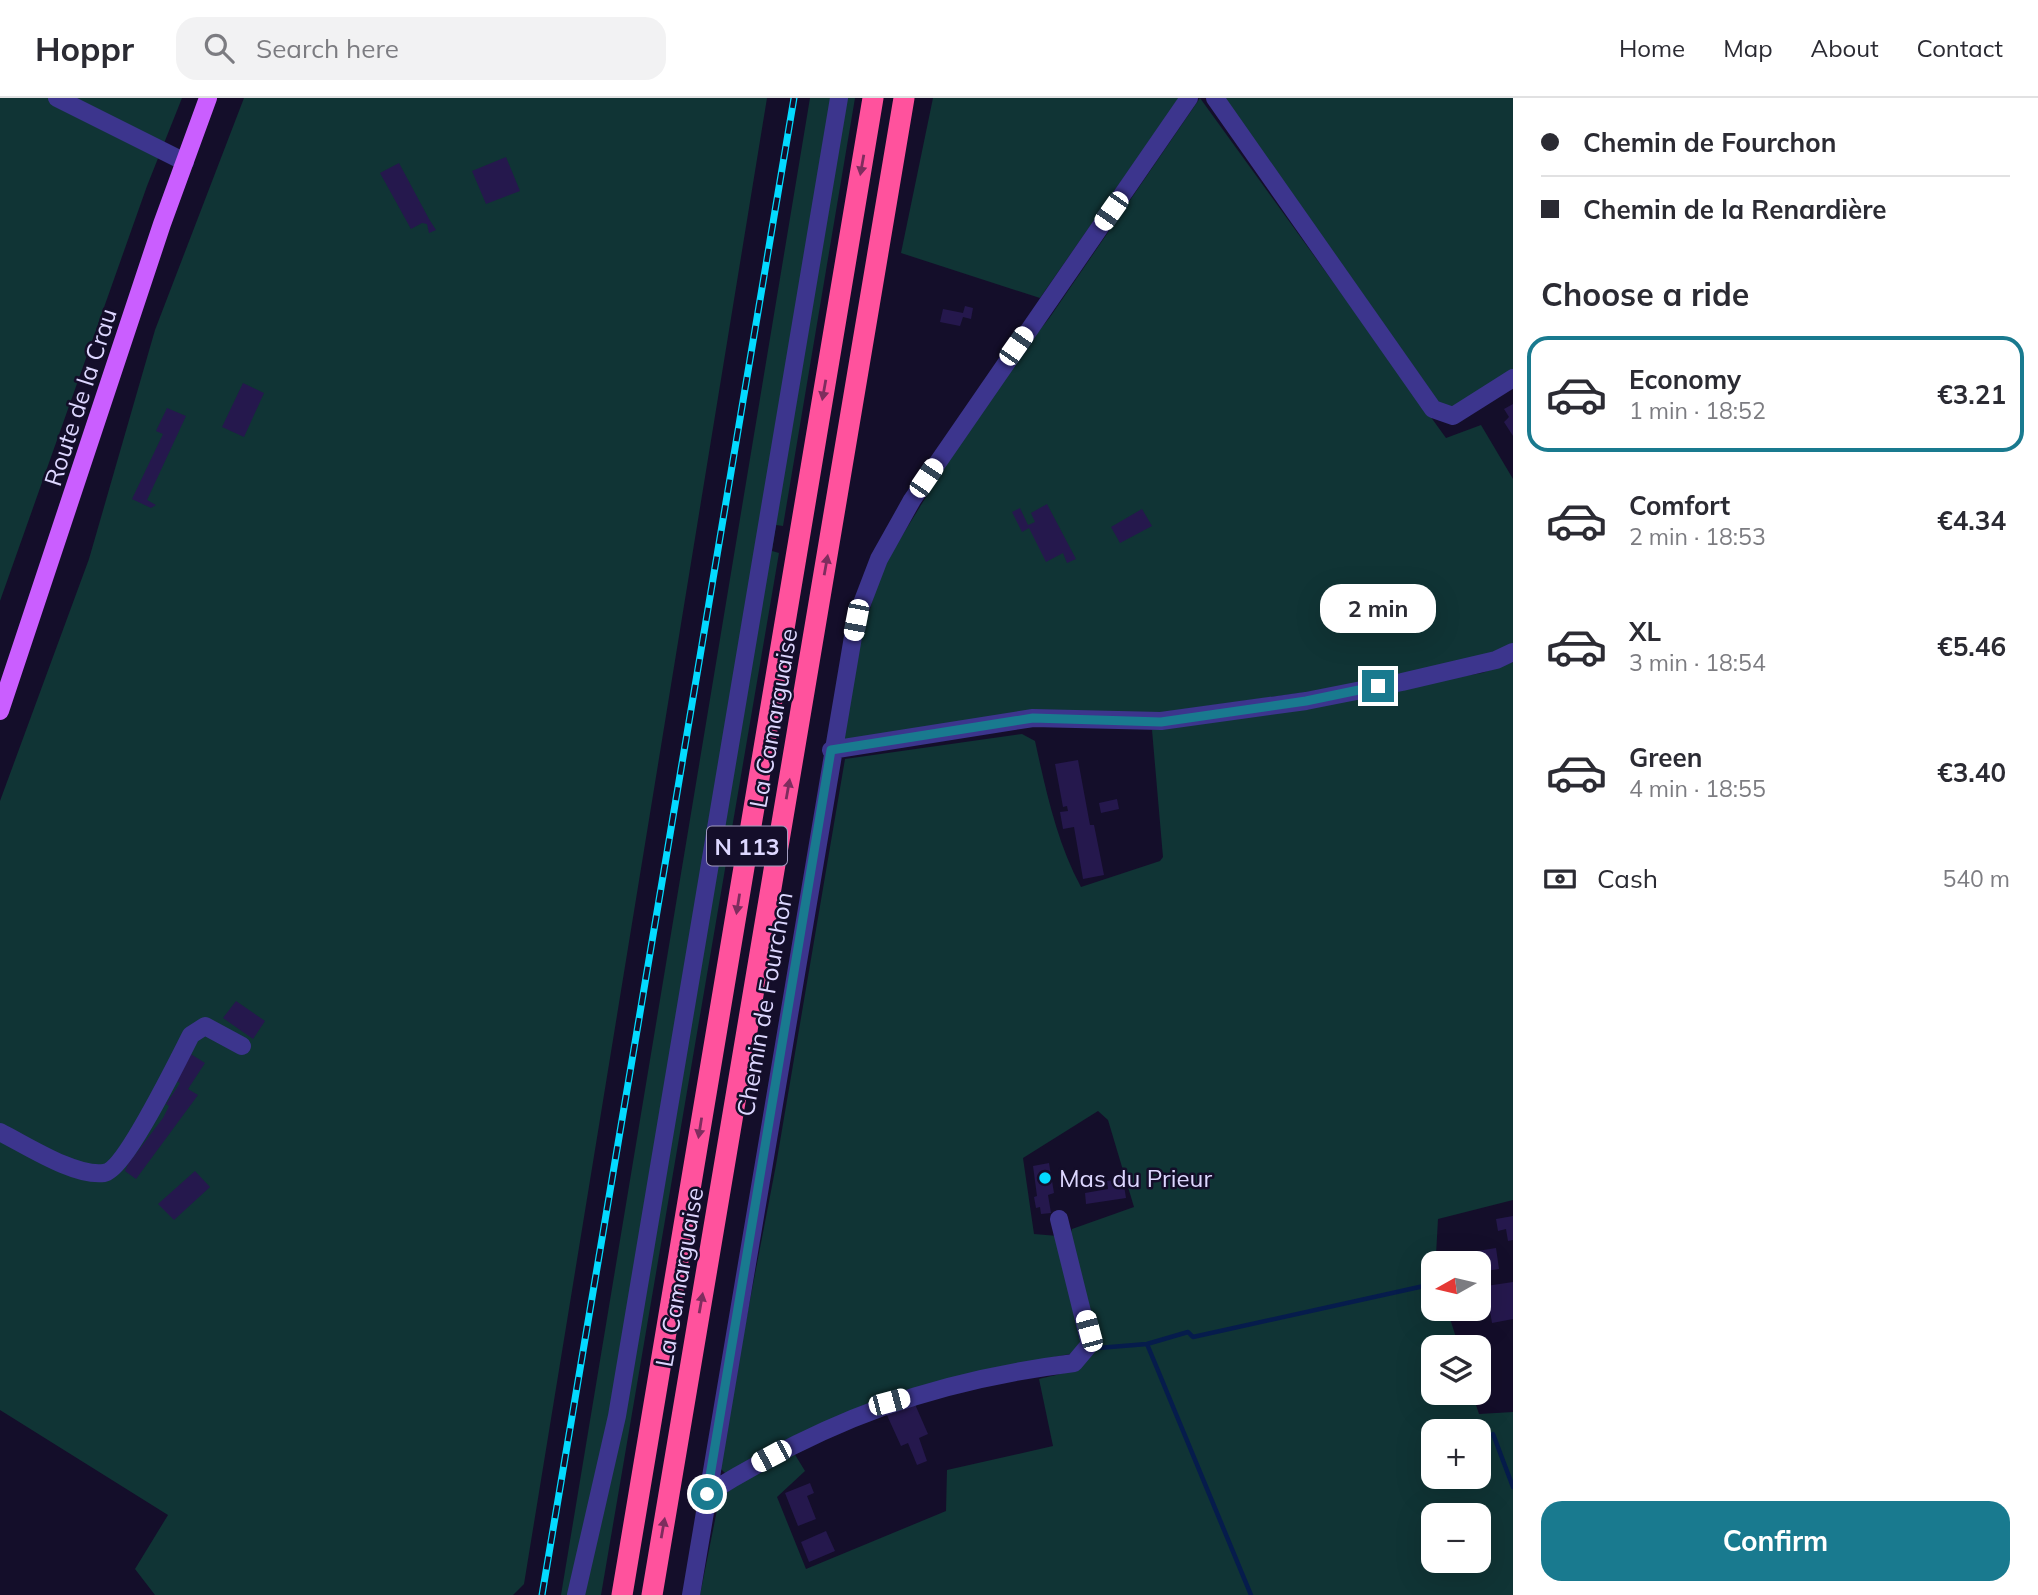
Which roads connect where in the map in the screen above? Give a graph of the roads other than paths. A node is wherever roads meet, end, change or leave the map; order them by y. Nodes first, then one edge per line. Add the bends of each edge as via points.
1 (57, 98) edge
2 (208, 98) edge
3 (839, 98) edge
4 (873, 98) edge
5 (904, 98) edge
6 (914, 98) edge
7 (1189, 98) edge
8 (1215, 98) edge
9 (185, 162) junction
10 (875, 274) junction
11 (1513, 378) edge
12 (1513, 652) edge
13 (0, 712) edge
14 (831, 750) junction
15 (242, 1046) dead end
16 (0, 1132) edge
17 (1059, 1219) dead end
18 (707, 1494) junction
19 (576, 1595) edge
20 (622, 1595) edge
21 (652, 1595) edge
22 (691, 1595) edge

1 - 9 street
2 - 9 main road, Route de la Crau
3 - 19 street via 617,1416
4 -> 20 highway, La Camarguaise / N 113
5 - 10 highway, La Camarguaise / N 113
6 - 10 highway
7 - 14 street, Chemin de Fourchon via 984,392 879,559 856,620
8 - 11 street via 1433,410 1453,416
9 - 13 main road, Route de la Crau
21 -> 10 highway, La Camarguaise / N 113
12 - 14 street via 1402,682 1161,722 1033,718
14 - 18 street, Chemin de Fourchon
15 - 16 street via 205,1026 191,1035 144,1122 117,1165 105,1173 79,1170
17 - 18 street via 1090,1344 1074,1363 1013,1370 889,1402 791,1446
18 - 22 street, Chemin de Fourchon

